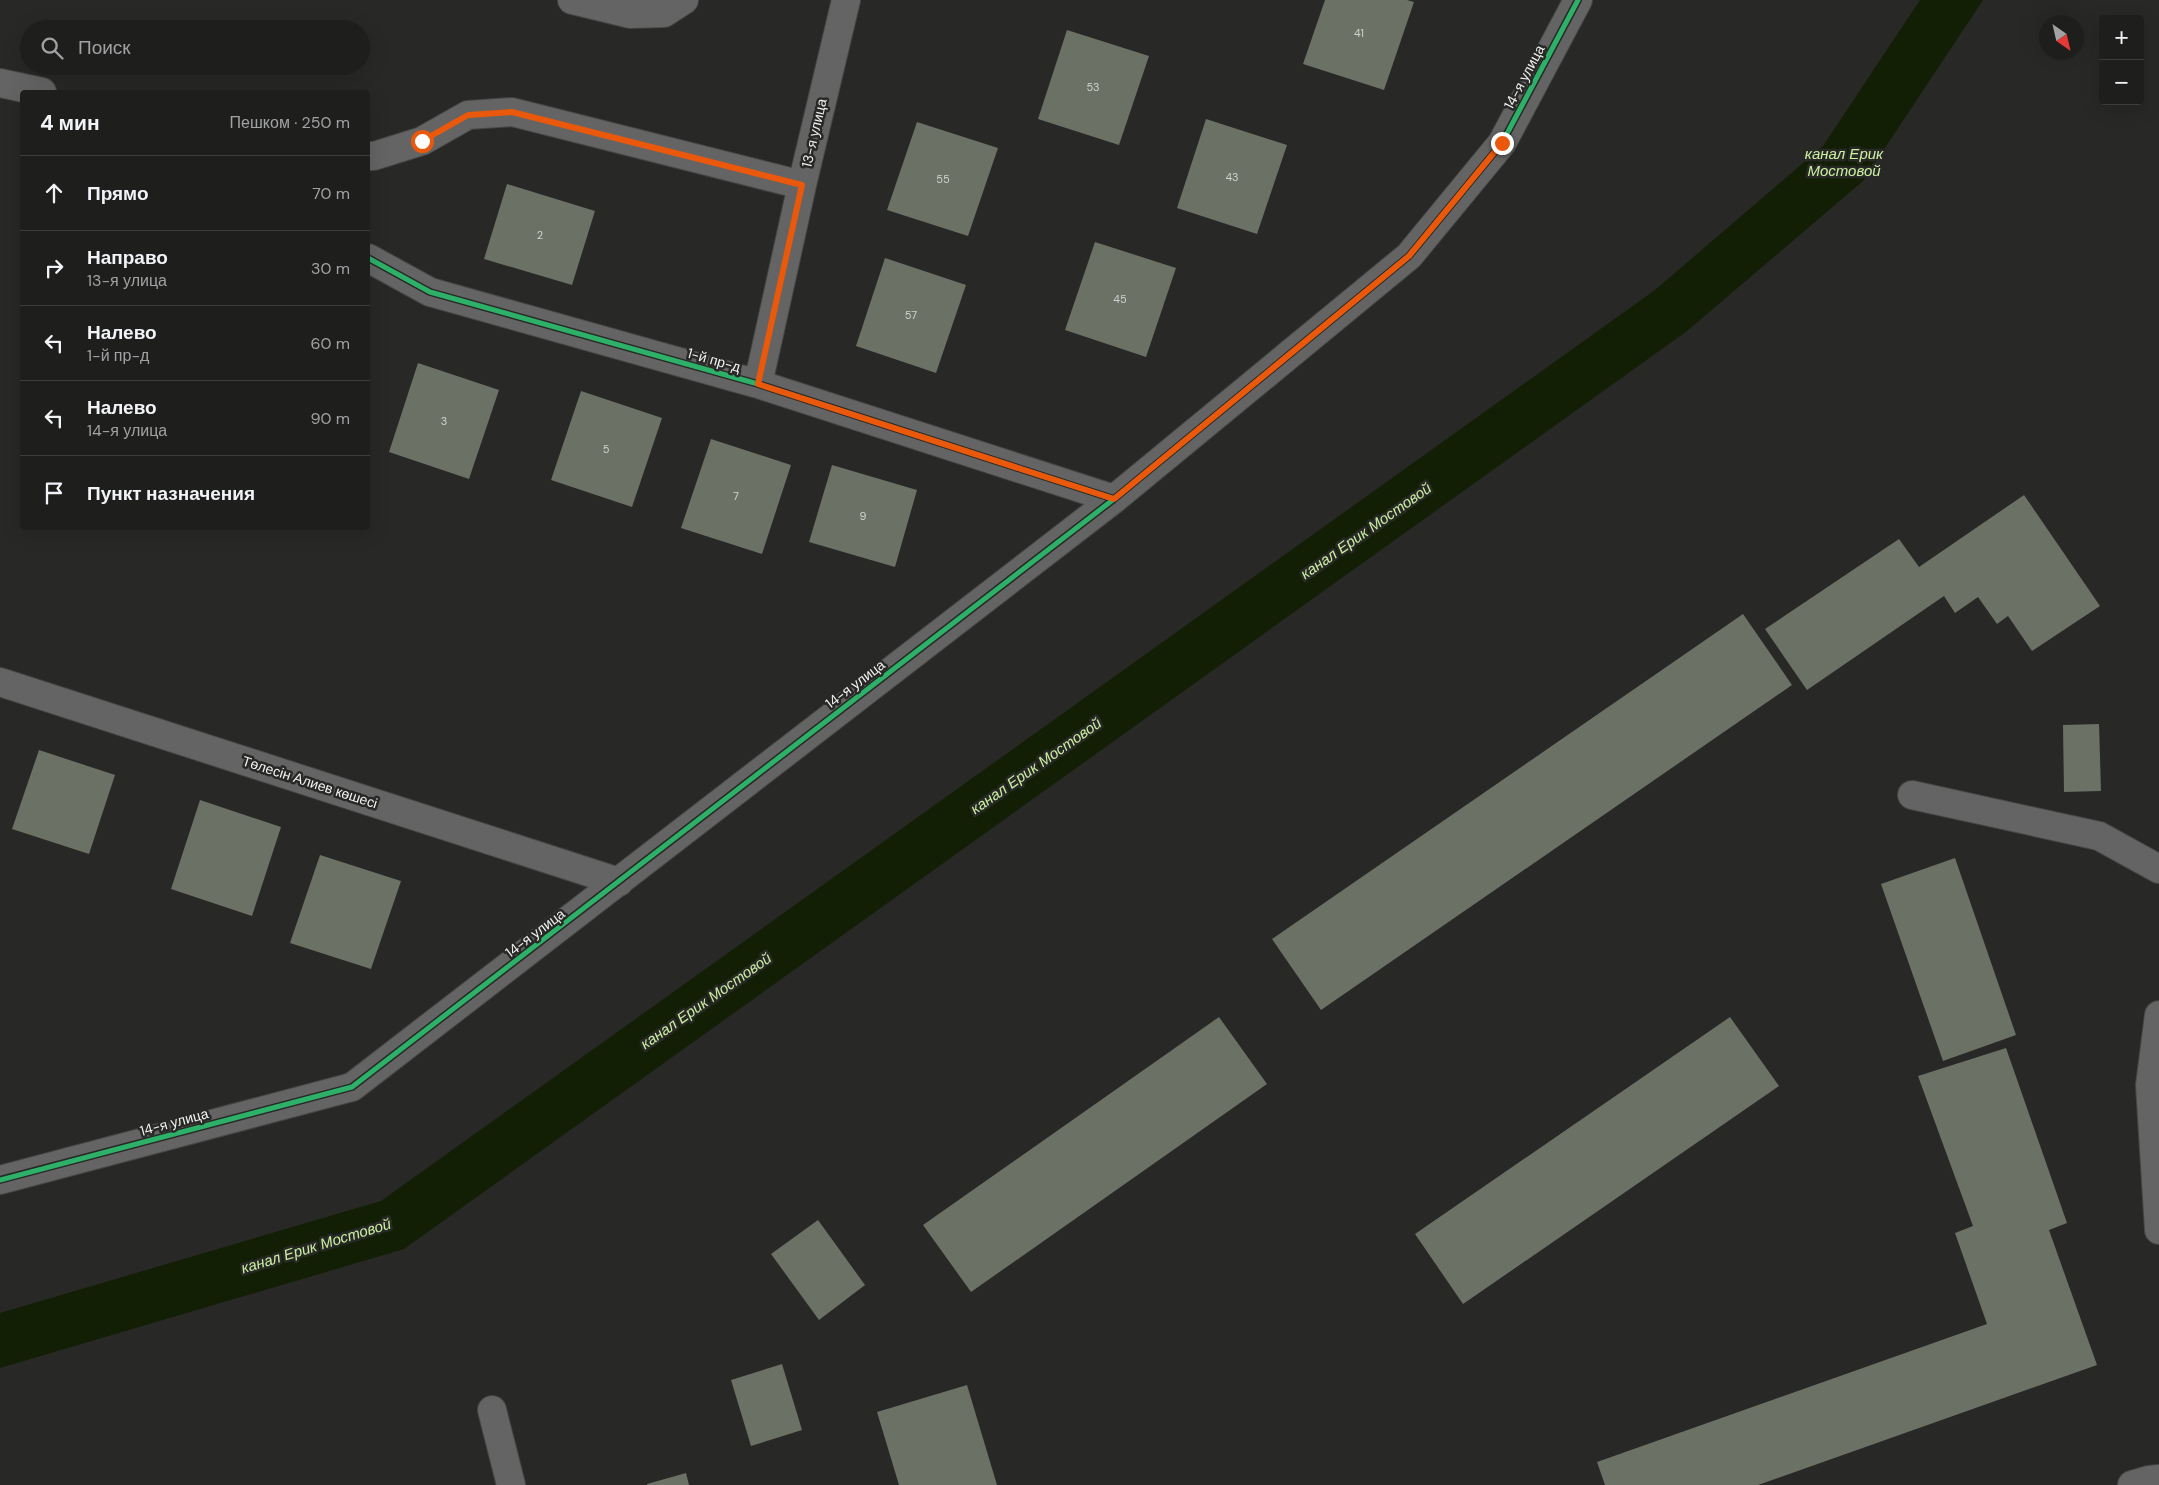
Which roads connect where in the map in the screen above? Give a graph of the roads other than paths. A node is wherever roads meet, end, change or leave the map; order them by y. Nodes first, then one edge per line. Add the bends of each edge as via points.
1 (572, 0) edge
2 (684, 0) edge
3 (846, 0) edge
4 (1578, 0) edge
5 (0, 83) edge
6 (33, 90) edge
7 (370, 156) edge
8 (802, 185) junction
9 (370, 259) edge
10 (758, 384) junction
11 (1114, 499) junction
12 (0, 682) edge
13 (1912, 795) dead end
14 (2159, 869) edge
15 (619, 882) junction
16 (2159, 1015) edge
17 (0, 1180) edge
18 (2159, 1230) edge
19 (492, 1410) dead end
20 (2159, 1479) edge
21 (511, 1485) edge
22 (2132, 1485) edge

1 - 2 street via 630,14 664,13
3 - 8 street, 13-я улица
4 - 11 street, 14-я улица via 1502,143 1409,256
5 - 6 street
7 - 8 street via 422,141 468,115 512,112
8 - 10 street, 13-я улица
9 - 10 street, 1-й пр-д via 430,292
10 - 11 street, 1-й пр-д
11 - 15 street, 14-я улица
12 - 15 street, Төлесін Алиев көшесі
13 - 14 street via 2099,836
15 - 17 street, 14-я улица via 352,1087
16 - 18 street via 2150,1085
19 - 21 street
20 - 22 street

